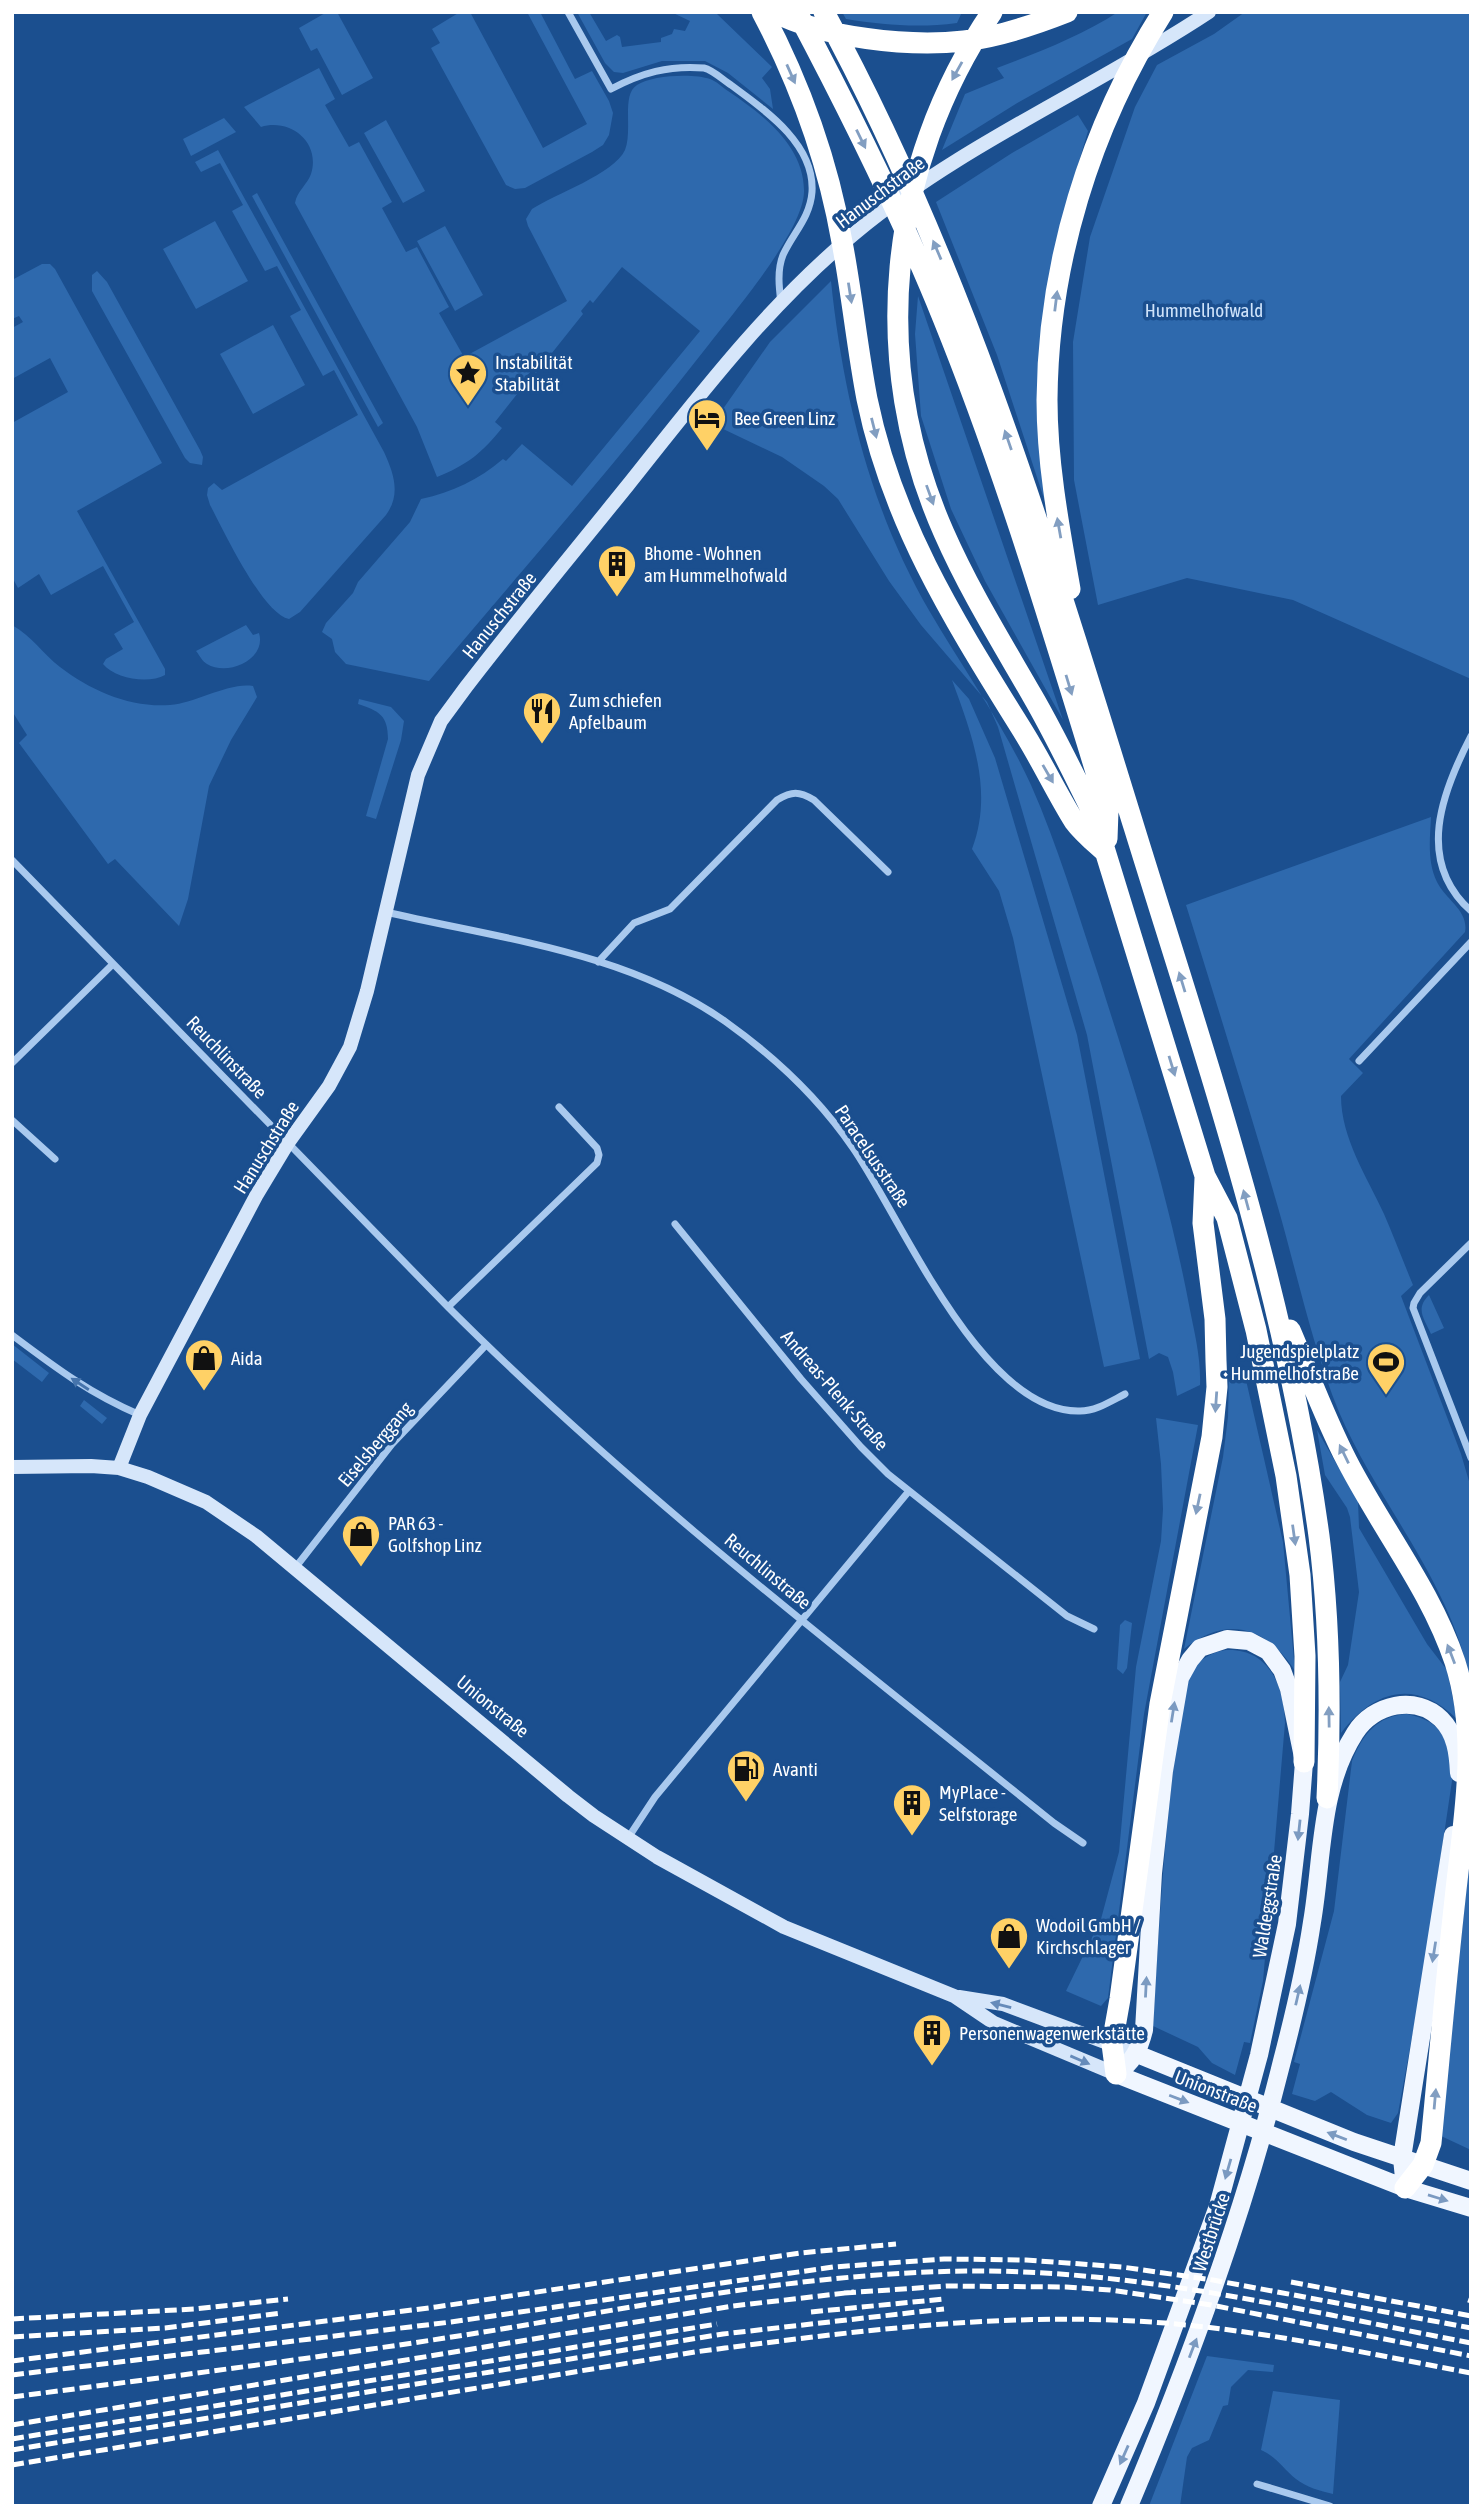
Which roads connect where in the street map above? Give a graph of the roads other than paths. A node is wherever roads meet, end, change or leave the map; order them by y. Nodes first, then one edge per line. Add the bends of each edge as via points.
1 (568, 12) edge
2 (762, 12) edge
3 (774, 12) edge
4 (797, 12) edge
5 (824, 12) edge
6 (992, 12) edge
7 (1068, 12) edge
8 (1163, 12) edge
9 (1209, 12) edge
10 (781, 303) junction
11 (953, 316) junction
12 (1085, 667) junction
13 (1471, 736) edge
14 (1107, 854) junction
15 (12, 860) edge
16 (888, 872) dead end
17 (1471, 911) edge
18 (385, 912) junction
19 (1471, 942) edge
20 (598, 962) junction
21 (113, 964) junction
22 (1359, 1060) dead end
23 (12, 1063) edge
24 (559, 1107) dead end
25 (12, 1120) edge
26 (288, 1143) junction
27 (55, 1159) dead end
28 (1205, 1176) junction
29 (675, 1224) dead end
30 (1471, 1243) edge
31 (1264, 1266) junction
32 (448, 1307) junction
33 (12, 1335) edge
34 (486, 1345) junction
35 (1125, 1394) dead end
36 (140, 1415) junction
37 (1471, 1458) edge
38 (12, 1467) edge
39 (119, 1468) junction
40 (909, 1491) junction
41 (294, 1569) junction
42 (802, 1620) junction
43 (1094, 1629) dead end
44 (1304, 1762) junction
45 (1327, 1798) junction
46 (628, 1839) junction
47 (1083, 1843) dead end
48 (954, 1996) junction
49 (1112, 2044) junction
50 (1137, 2054) junction
51 (1259, 2055) joint
52 (1116, 2074) junction
53 (1402, 2158) junction
54 (1423, 2165) junction
55 (1471, 2181) edge
56 (1405, 2188) junction
57 (1471, 2207) edge
58 (1257, 2484) dead end
59 (1101, 2506) edge
60 (1129, 2506) edge
61 (1330, 2506) edge

1 - 10 street via 611,89 651,71 707,68 785,129 798,146 812,190 808,212 783,254
2 -> 14 highway via 817,139 842,239 867,399 904,520 924,565 1076,823
3 - 7 highway via 844,35 933,42 1011,32
4 -> 11 highway
11 -> 5 highway via 926,224
6 -> 14 highway via 952,80 920,161 901,254 898,357 908,422 943,532 1070,766 1094,814
12 -> 8 highway via 1056,510 1047,400 1050,347 1060,268 1076,207 1126,77
9 - 10 street, Hanuschstraße via 901,197
10 - 18 street, Hanuschstraße via 684,415 441,721 411,799
12 -> 11 highway
11 -> 14 highway via 1108,811
31 -> 12 highway via 1225,1121
13 - 17 street via 1445,793 1438,834 1445,874
14 -> 28 highway
15 - 21 street, Reuchlinstraße
16 - 20 street via 814,800 802,792 789,792 670,909 634,923
18 - 20 street, Paracelsusstraße
18 - 26 street, Hanuschstraße via 350,1047 329,1086
19 - 22 street
20 - 35 street, Paracelsusstraße via 674,991 762,1048 791,1074 855,1149 951,1312 1009,1378 1037,1399 1073,1411 1098,1407
21 - 23 street
21 - 26 street, Reuchlinstraße
24 - 32 street via 597,1148 597,1163
25 - 27 street
26 - 32 street, Reuchlinstraße
26 - 36 street, Hanuschstraße
28 -> 44 highway via 1227,1219 1286,1476 1300,1575
28 -> 49 highway via 1203,1223 1215,1329 1215,1410 1160,1704
29 - 40 street, Andreas-Plenk-Straße via 845,1430
30 - 37 street via 1414,1303
45 -> 31 highway via 1330,1720 1319,1541 1306,1449
54 -> 31 highway via 1431,2143 1468,1797 1463,1699 1441,1626 1347,1462
32 - 34 street, Reuchlinstraße
36 -> 33 street via 88,1390
34 - 41 street, Eiselsberggang via 392,1444
34 - 42 street, Reuchlinstraße via 643,1488
36 - 39 street, Hanuschstraße
38 - 39 street, Unionstraße
39 - 41 street, Unionstraße via 206,1502
40 - 42 street
40 - 43 street, Andreas-Plenk-Straße via 1067,1616
41 - 46 street, Unionstraße via 568,1796
42 - 46 street via 655,1797
42 - 47 street, Reuchlinstraße
50 -> 44 main road, Waldeggstraße via 1144,2030 1164,1770 1181,1678 1194,1654 1227,1639 1249,1641 1268,1651 1286,1679
44 -> 51 main road, Waldeggstraße via 1287,1924
45 -> 53 main road via 1351,1739 1377,1712 1397,1705 1416,1706 1438,1716 1450,1729 1458,1752 1457,1804
60 -> 45 main road, Westbrücke via 1169,2411 1239,2216 1282,2062 1312,1922
46 - 48 street, Unionstraße via 784,1927
49 -> 48 street, Unionstraße via 1003,2004
48 -> 52 street, Unionstraße via 994,2023
49 - 50 street, Unionstraße
49 - 52 highway
50 - 52 main road
53 -> 50 main road, Unionstraße
51 -> 59 main road, Westbrücke via 1217,2206 1146,2403
52 -> 56 main road, Unionstraße
53 - 54 main road, Unionstraße
53 - 56 main road
54 - 55 main road, Unionstraße
54 - 56 highway
56 -> 57 main road, Unionstraße
58 - 61 street

